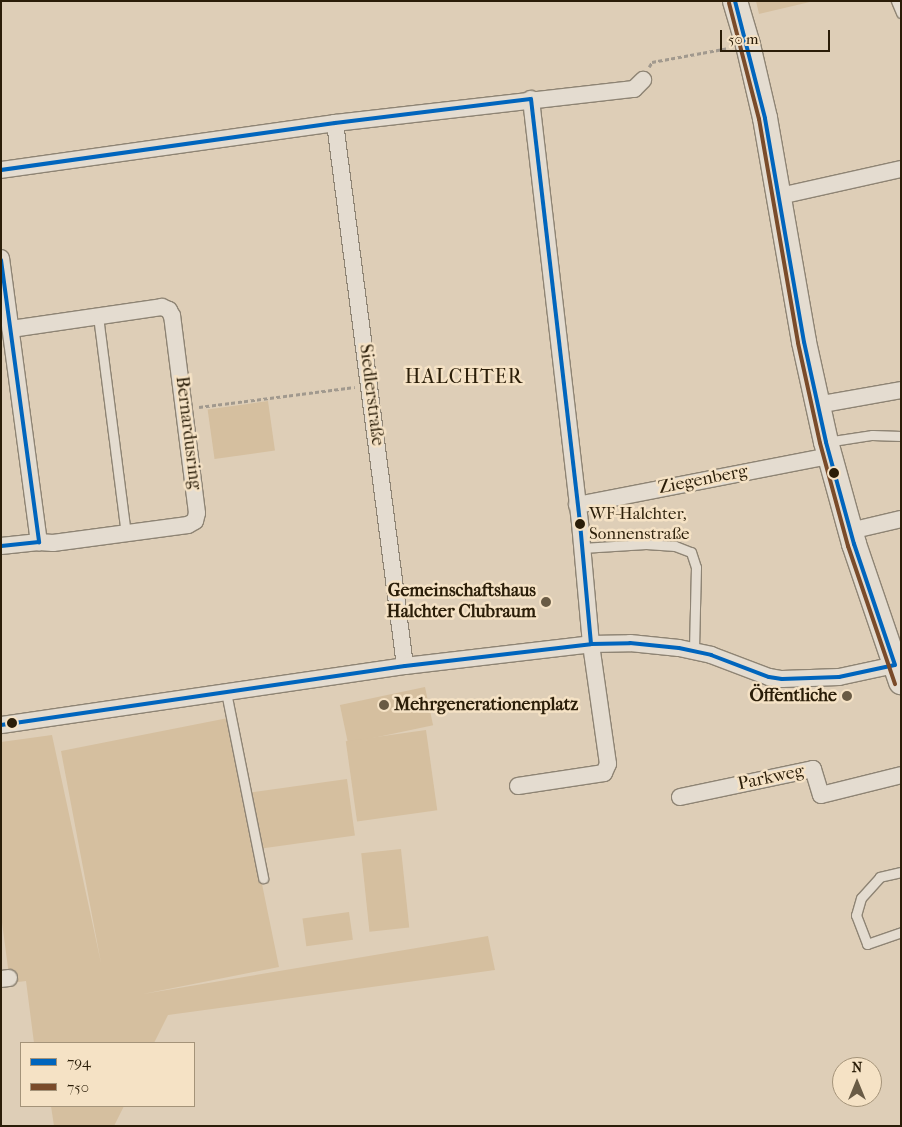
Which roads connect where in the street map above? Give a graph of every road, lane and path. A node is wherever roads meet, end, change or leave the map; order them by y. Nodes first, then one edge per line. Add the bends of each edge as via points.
1 (735, 1) edge
2 (896, 1) edge
3 (901, 13) edge
4 (748, 45) junction
5 (642, 80) joint
6 (531, 99) junction
7 (335, 123) junction
8 (901, 169) edge
9 (1, 170) edge
10 (780, 196) junction
11 (1, 258) edge
12 (98, 316) junction
13 (11, 329) junction
14 (369, 385) junction
15 (901, 390) edge
16 (817, 405) junction
17 (185, 409) junction
18 (901, 436) edge
19 (828, 449) junction
20 (576, 504) junction
21 (901, 519) edge
22 (850, 531) junction
23 (126, 534) junction
24 (39, 542) junction
25 (1, 546) edge
26 (582, 548) junction
27 (591, 644) junction
28 (694, 650) junction
29 (405, 666) junction
30 (898, 673) edge
31 (226, 692) junction
32 (1, 725) edge
33 (901, 775) edge
34 (518, 786) dead end
35 (680, 797) dead end
36 (901, 872) edge
37 (263, 878) dead end
38 (901, 932) edge

1 - 4 main road
2 - 3 lane
4 - 5 path via 652,62
4 - 10 main road
5 - 6 street via 634,89
6 - 7 street
6 - 20 street
7 - 9 street
7 - 14 street, Siedlerstraße
8 - 10 street
10 - 16 main road
11 - 13 street
12 - 13 street, Bernardusring
12 - 17 street, Bernardusring via 162,307 169,310
12 - 23 lane
13 - 24 street
14 - 17 path
14 - 29 street, Siedlerstraße
15 - 16 street
16 - 19 main road
17 - 23 street, Bernardusring via 197,513 195,521 188,525
18 - 19 lane via 872,435
19 - 20 street, Ziegenberg
19 - 22 main road
20 - 26 street
21 - 22 street
22 - 30 main road
23 - 24 street, Bernardusring
24 - 25 street, Bernardusring
26 - 27 street
26 - 28 lane via 646,544 675,546 691,552 696,567
27 - 28 street via 630,643
27 - 29 street
27 - 34 street via 608,764 604,773
28 - 30 street via 782,679
29 - 31 street
31 - 32 street
31 - 37 lane
33 - 35 street, Parkweg via 821,795 813,769
36 - 38 lane via 880,877 861,898 856,914 867,944

